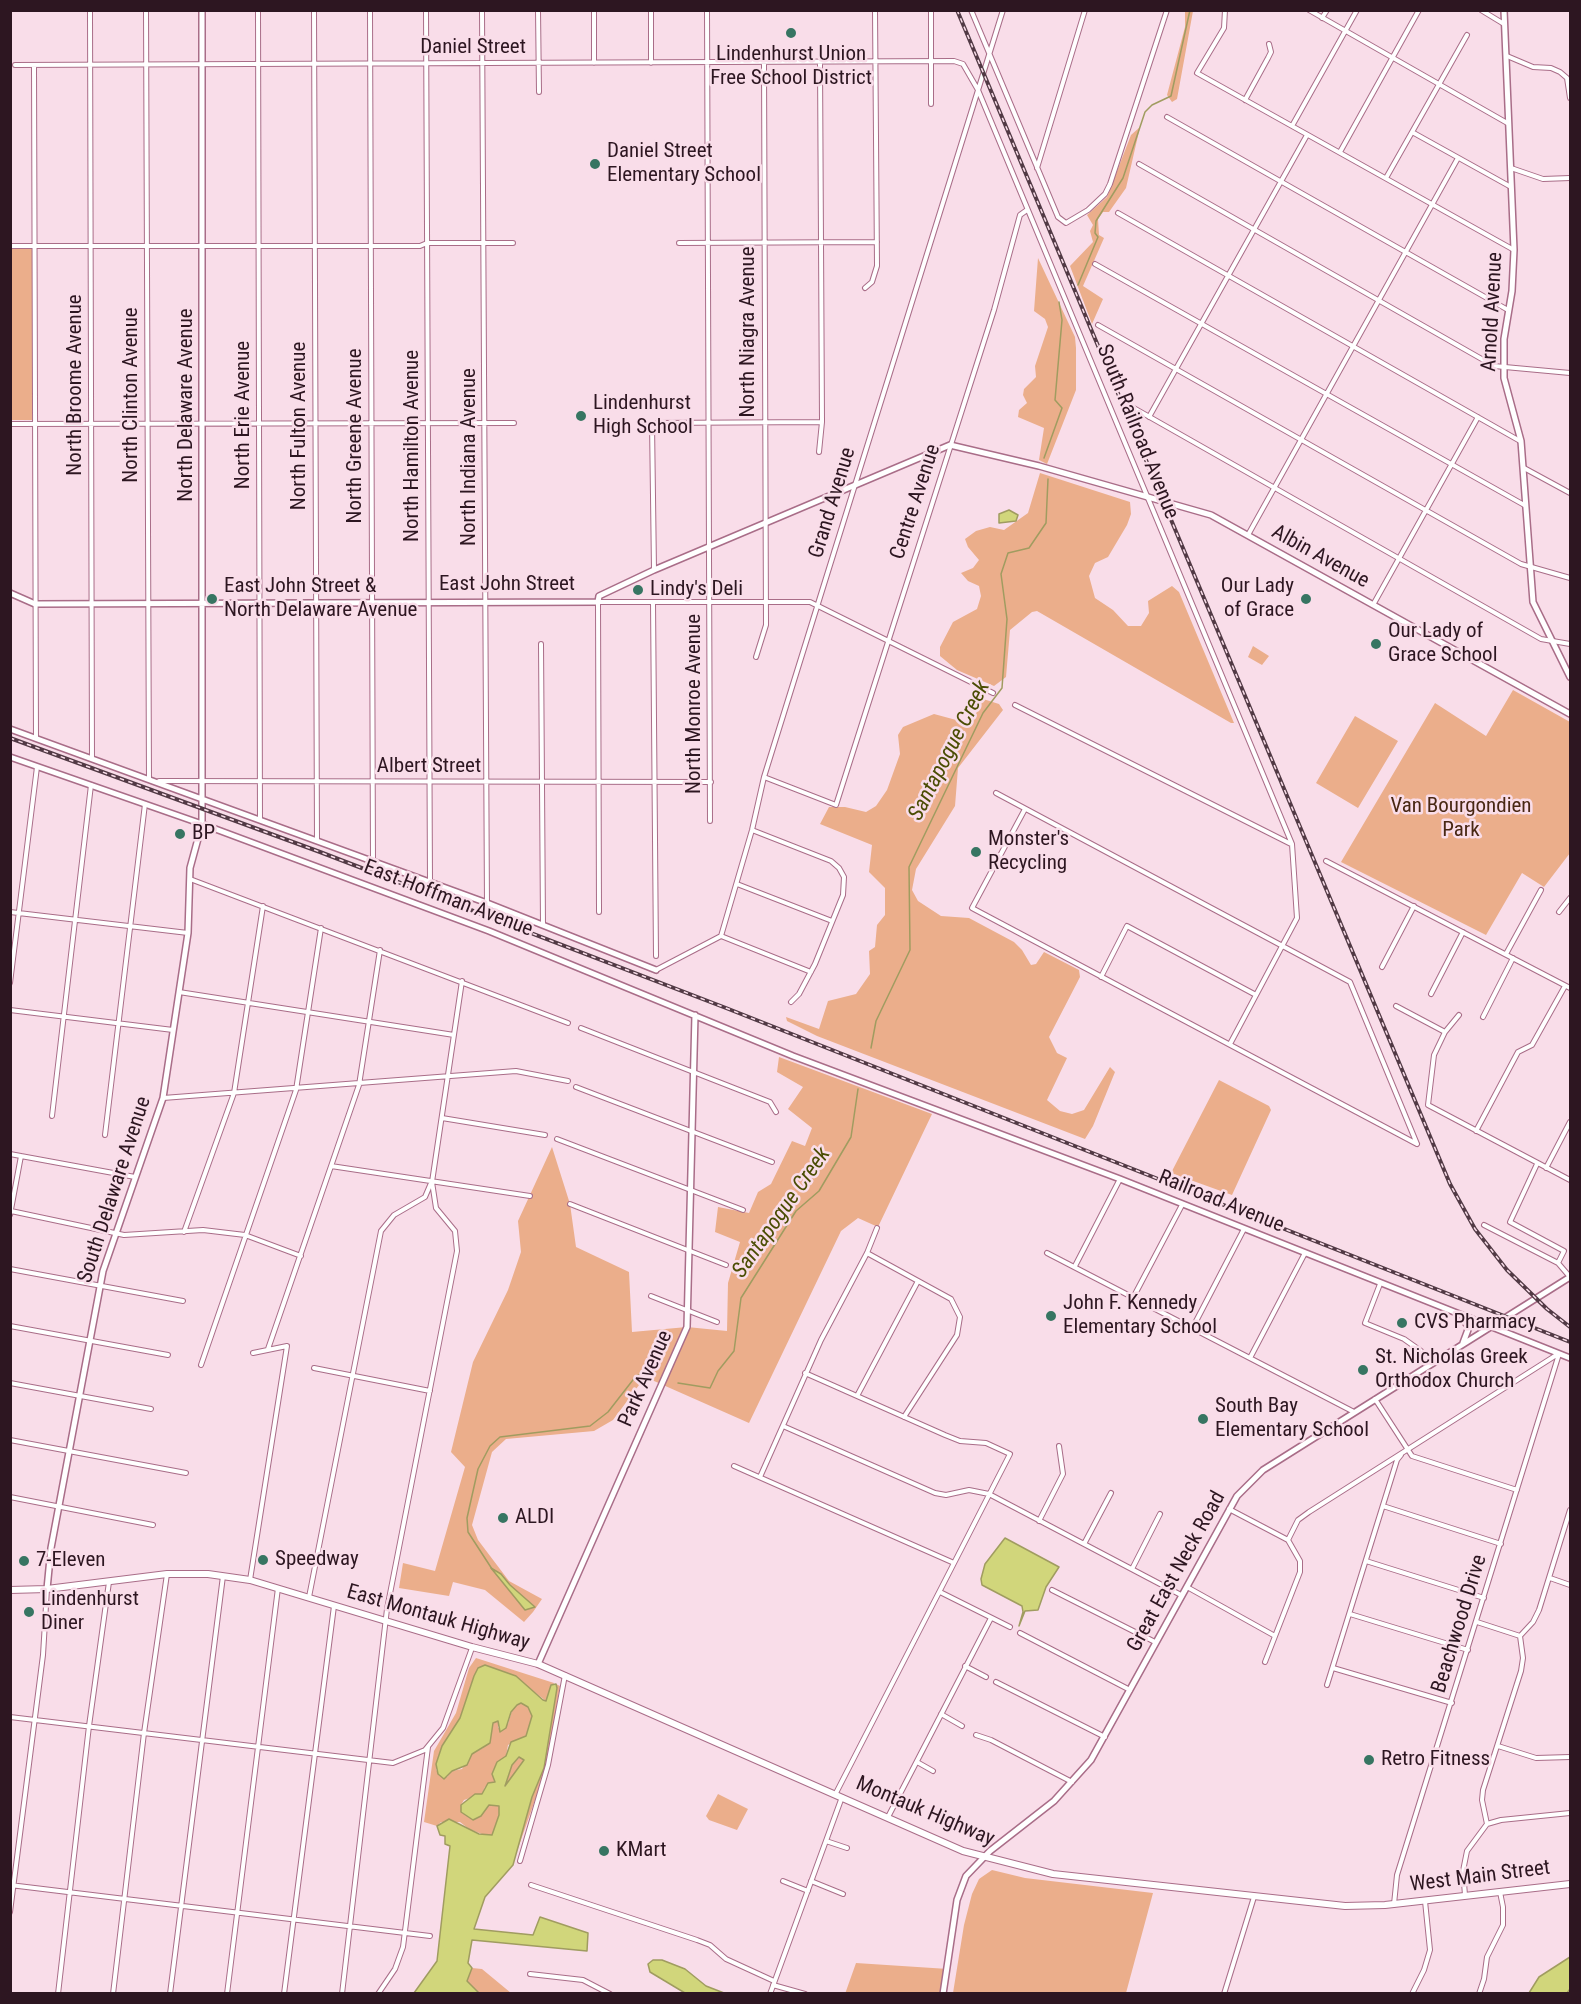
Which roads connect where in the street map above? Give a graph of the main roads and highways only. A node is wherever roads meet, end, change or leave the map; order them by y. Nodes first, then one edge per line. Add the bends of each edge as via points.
1 (10, 1590) edge
2 (538, 1664) joint
3 (1570, 1884) edge
4 (1394, 1904) joint

1 - 2 main road, East Montauk Highway via 167,1574 223,1576 279,1588
2 - 4 main road, Montauk Highway via 984,1857 1053,1874 1345,1906
3 - 4 main road, West Main Street

